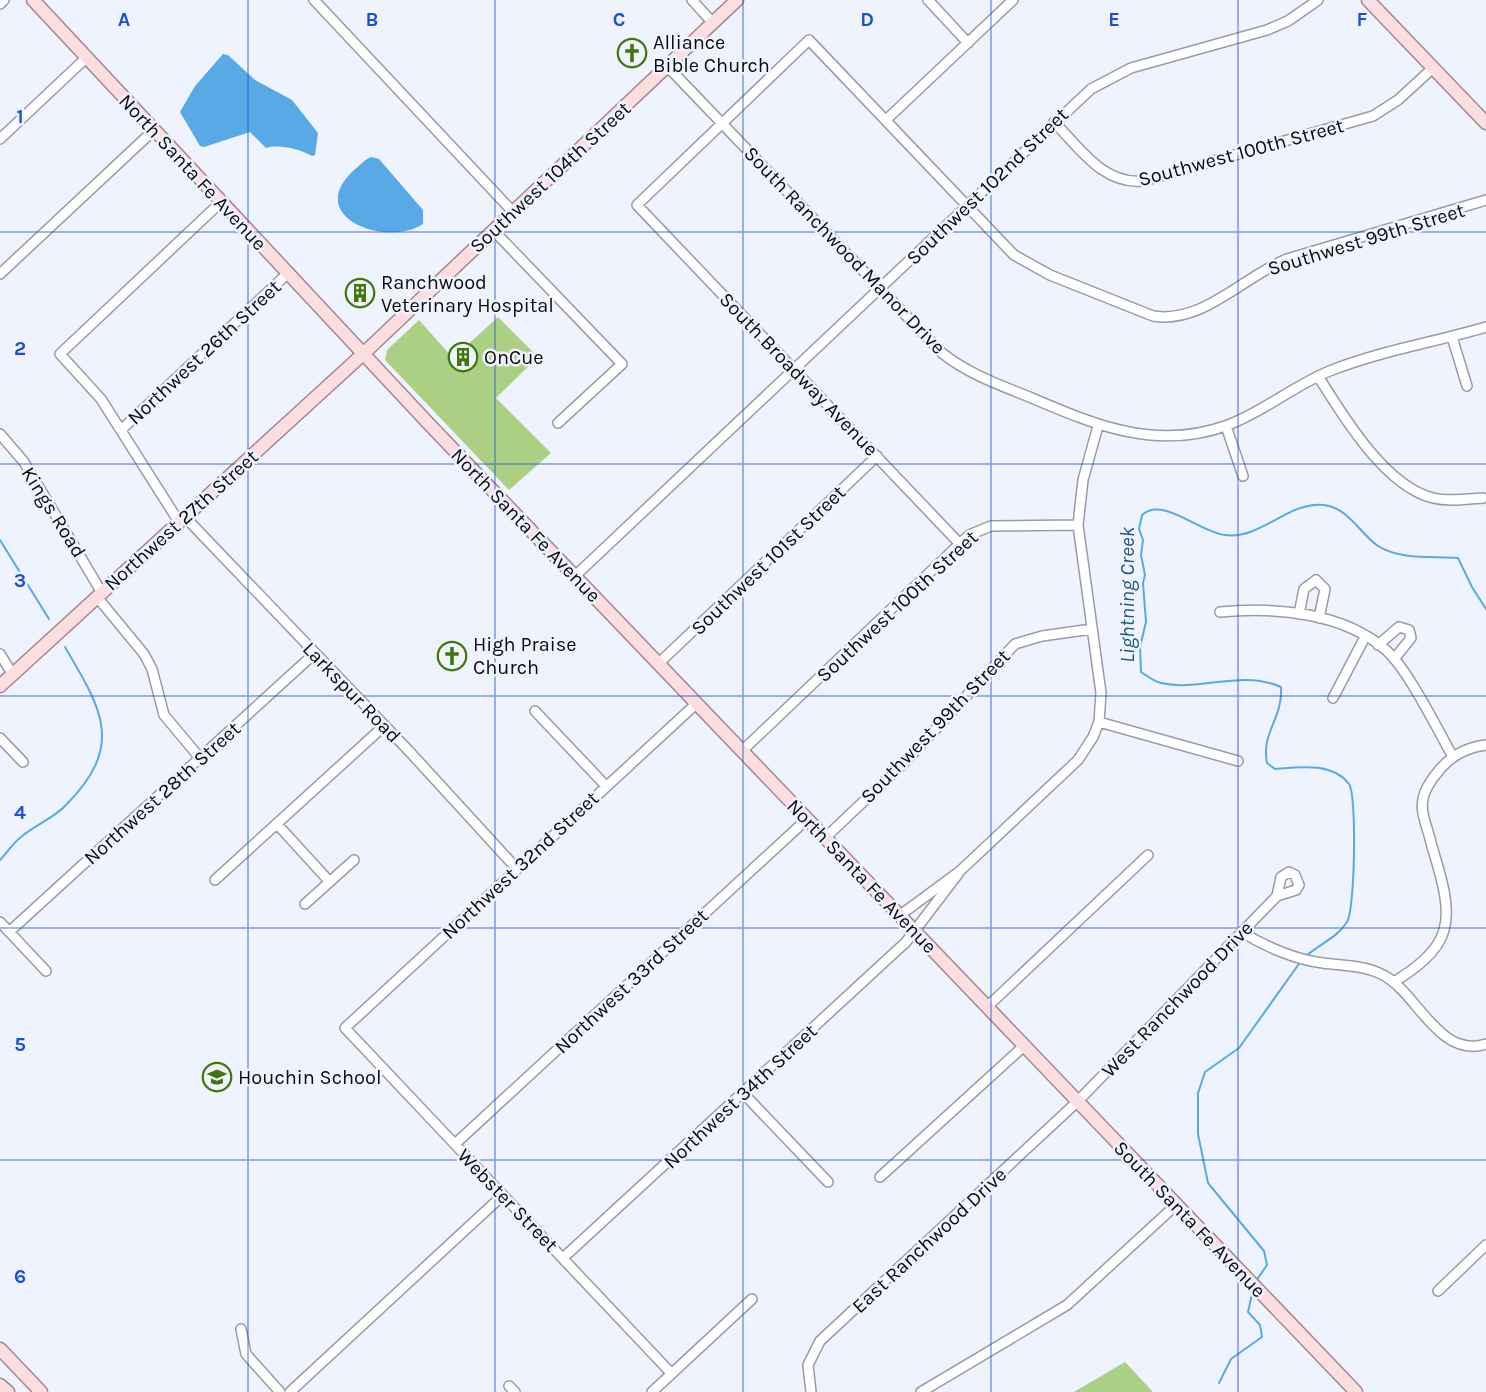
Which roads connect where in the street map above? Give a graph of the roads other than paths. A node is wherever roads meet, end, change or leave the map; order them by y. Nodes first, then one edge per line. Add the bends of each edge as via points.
1 (4, 0) edge
2 (33, 0) edge
3 (314, 0) edge
4 (692, 0) edge
5 (737, 0) edge
6 (928, 0) edge
7 (1012, 0) edge
8 (1318, 0) edge
9 (1368, 0) edge
10 (0, 3) edge
11 (713, 23) junction
12 (968, 43) junction
13 (87, 58) junction
14 (667, 66) junction
15 (1433, 68) junction
16 (886, 120) junction
17 (1054, 122) junction
18 (1486, 123) edge
19 (722, 124) junction
20 (154, 130) junction
21 (0, 139) edge
22 (1486, 200) edge
23 (221, 202) junction
24 (967, 206) junction
25 (513, 212) junction
26 (494, 231) junction
27 (0, 274) edge
28 (287, 274) junction
29 (879, 288) junction
30 (1486, 327) edge
31 (1452, 337) junction
32 (363, 354) junction
33 (794, 369) junction
34 (1318, 376) junction
35 (1467, 386) dead end
36 (558, 423) dead end
37 (1098, 426) junction
38 (1226, 426) junction
39 (121, 430) junction
40 (0, 434) edge
41 (877, 456) junction
42 (1243, 476) dead end
43 (1483, 498) dead end
44 (182, 520) junction
45 (1078, 525) junction
46 (959, 543) junction
47 (575, 576) junction
48 (100, 595) junction
49 (1220, 612) dead end
50 (1299, 614) junction
51 (1319, 618) junction
52 (1092, 629) junction
53 (1365, 637) junction
54 (1378, 645) junction
55 (315, 653) junction
56 (0, 654) edge
57 (1394, 660) junction
58 (658, 664) junction
59 (13, 675) junction
60 (0, 686) edge
61 (1333, 698) dead end
62 (697, 704) junction
63 (535, 711) dead end
64 (1099, 722) junction
65 (384, 726) junction
66 (0, 738) edge
67 (1486, 745) edge
68 (742, 751) junction
69 (1453, 757) junction
70 (200, 758) junction
71 (1238, 761) dead end
72 (22, 762) dead end
73 (606, 786) junction
74 (807, 819) junction
75 (277, 824) junction
76 (825, 838) junction
77 (1148, 855) dead end
78 (354, 860) dead end
79 (517, 869) junction
80 (960, 872) junction
81 (215, 880) dead end
82 (329, 881) junction
83 (1277, 896) dead end
84 (305, 904) dead end
85 (899, 916) junction
86 (0, 922) edge
87 (914, 931) junction
88 (9, 932) junction
89 (1242, 932) junction
90 (46, 971) dead end
91 (1394, 982) junction
92 (987, 1007) junction
93 (345, 1028) joint
94 (1486, 1044) edge
95 (1024, 1046) junction
96 (743, 1092) junction
97 (1078, 1101) junction
98 (455, 1144) junction
99 (880, 1177) dead end
100 (828, 1182) dead end
101 (503, 1195) junction
102 (1176, 1205) junction
103 (1486, 1245) edge
104 (563, 1258) junction
105 (1438, 1291) dead end
106 (752, 1299) dead end
107 (241, 1329) dead end
108 (0, 1349) edge
109 (671, 1373) junction
110 (0, 1385) edge
111 (8, 1392) edge
112 (41, 1392) edge
113 (280, 1392) edge
114 (290, 1392) edge
115 (652, 1392) edge
116 (811, 1392) edge
117 (921, 1392) edge
118 (1356, 1392) edge

1 - 10 street
2 - 13 main road, North Santa Fe Avenue
3 - 25 street
4 - 11 street
5 - 11 main road, Southwest 104th Street
6 - 12 street
7 - 12 street
8 - 17 street, Southwest 102nd Street via 1267,30 1122,72 1091,89
9 - 15 main road
11 - 14 main road, Southwest 104th Street
12 - 16 street
13 - 20 main road, North Santa Fe Avenue
13 - 21 street
14 - 19 street, South Ranchwood Manor Drive
14 - 25 main road, Southwest 104th Street
15 - 17 street, Southwest 100th Street via 1398,100 1373,116 1143,181 1108,175
15 - 18 main road
16 - 19 street, Southwest 99th Street via 809,40
16 - 24 street, Southwest 99th Street
17 - 24 street, Southwest 102nd Street
19 - 29 street, South Ranchwood Manor Drive
19 - 33 street, South Broadway Avenue via 637,205
20 - 23 main road, North Santa Fe Avenue
20 - 27 street
22 - 24 street, Southwest 99th Street via 1287,259 1198,310 1169,318 1124,307 1027,265
23 - 28 main road, North Santa Fe Avenue
23 - 39 street, Larkspur Road via 60,354 101,399
24 - 29 street, Southwest 102nd Street
25 - 26 main road, Southwest 104th Street
26 - 32 main road, Southwest 104th Street
26 - 36 street via 622,364
28 - 32 main road, North Santa Fe Avenue
28 - 39 street, Northwest 26th Street
29 - 33 street, Southwest 102nd Street
29 - 37 street, South Ranchwood Manor Drive via 956,363
30 - 31 street, South Ranchwood Manor Drive
31 - 34 street, South Ranchwood Manor Drive
31 - 35 street
32 - 44 main road, Northwest 27th Street
32 - 47 main road, North Santa Fe Avenue
33 - 41 street, South Broadway Avenue
33 - 47 street, Southwest 102nd Street
34 - 38 street, South Ranchwood Manor Drive
34 - 43 street via 1382,465 1401,483 1436,498
37 - 38 street, South Ranchwood Manor Drive via 1161,436
37 - 45 street via 1083,480
38 - 42 street
39 - 44 street, Larkspur Road
40 - 48 street, Kings Road via 24,462
41 - 46 street, South Broadway Avenue
41 - 58 street, Southwest 101st Street
44 - 48 main road, Northwest 27th Street
44 - 55 street, Larkspur Road
45 - 46 street, Southwest 100th Street via 991,526
45 - 52 street
46 - 68 street, Southwest 100th Street
47 - 58 main road, North Santa Fe Avenue
48 - 59 main road, Northwest 27th Street
48 - 70 street, Kings Road via 144,654 164,715
49 - 50 street
50 - 51 street
50 - 51 street via 1304,589 1316,580 1325,589
51 - 53 street
52 - 64 street via 1101,693
52 - 76 street, Southwest 99th Street via 1015,644 903,764
53 - 54 street
53 - 61 street
54 - 57 street
54 - 57 street via 1399,627 1409,630 1411,638
55 - 65 street, Larkspur Road
55 - 70 street, Northwest 28th Street
56 - 59 street
57 - 69 street
58 - 62 main road, North Santa Fe Avenue
59 - 60 main road, Northwest 27th Street
62 - 68 main road, North Santa Fe Avenue
62 - 73 street, Northwest 32nd Street
63 - 73 street
64 - 71 street
64 - 80 street via 1078,760
65 - 75 street
65 - 79 street, Larkspur Road
66 - 72 street
67 - 69 street
68 - 74 main road, North Santa Fe Avenue
69 - 91 street via 1429,783 1422,804 1445,900 1444,929 1427,956
70 - 88 street, Northwest 28th Street
73 - 79 street, Northwest 32nd Street
74 - 76 main road, North Santa Fe Avenue
74 - 98 street, Northwest 33rd Street
75 - 81 street
75 - 82 street
76 - 85 main road, North Santa Fe Avenue
77 - 92 street
78 - 82 street
79 - 93 street, Northwest 32nd Street
80 - 85 street
80 - 87 street, Northwest 34th Street
82 - 84 street
83 - 89 street, West Ranchwood Drive
85 - 87 main road, North Santa Fe Avenue
86 - 88 street
87 - 92 main road, North Santa Fe Avenue
87 - 96 street, Northwest 34th Street
88 - 90 street
89 - 91 street via 1295,956 1363,968
89 - 97 street, West Ranchwood Drive
91 - 94 street via 1450,1039 1466,1046
92 - 95 main road, North Santa Fe Avenue
93 - 98 street, Webster Street
95 - 97 main road, South Santa Fe Avenue
95 - 99 street
96 - 100 street
96 - 104 street, Northwest 34th Street
97 - 102 main road, South Santa Fe Avenue
97 - 116 street, East Ranchwood Drive via 820,1341 808,1365
98 - 101 street, Webster Street
101 - 104 street, Webster Street
101 - 114 street
102 - 117 street via 1067,1305
102 - 118 main road, South Santa Fe Avenue
103 - 105 street
104 - 109 street, Webster Street
106 - 109 street
107 - 113 street via 246,1354
108 - 112 main road
109 - 115 street
110 - 111 main road

